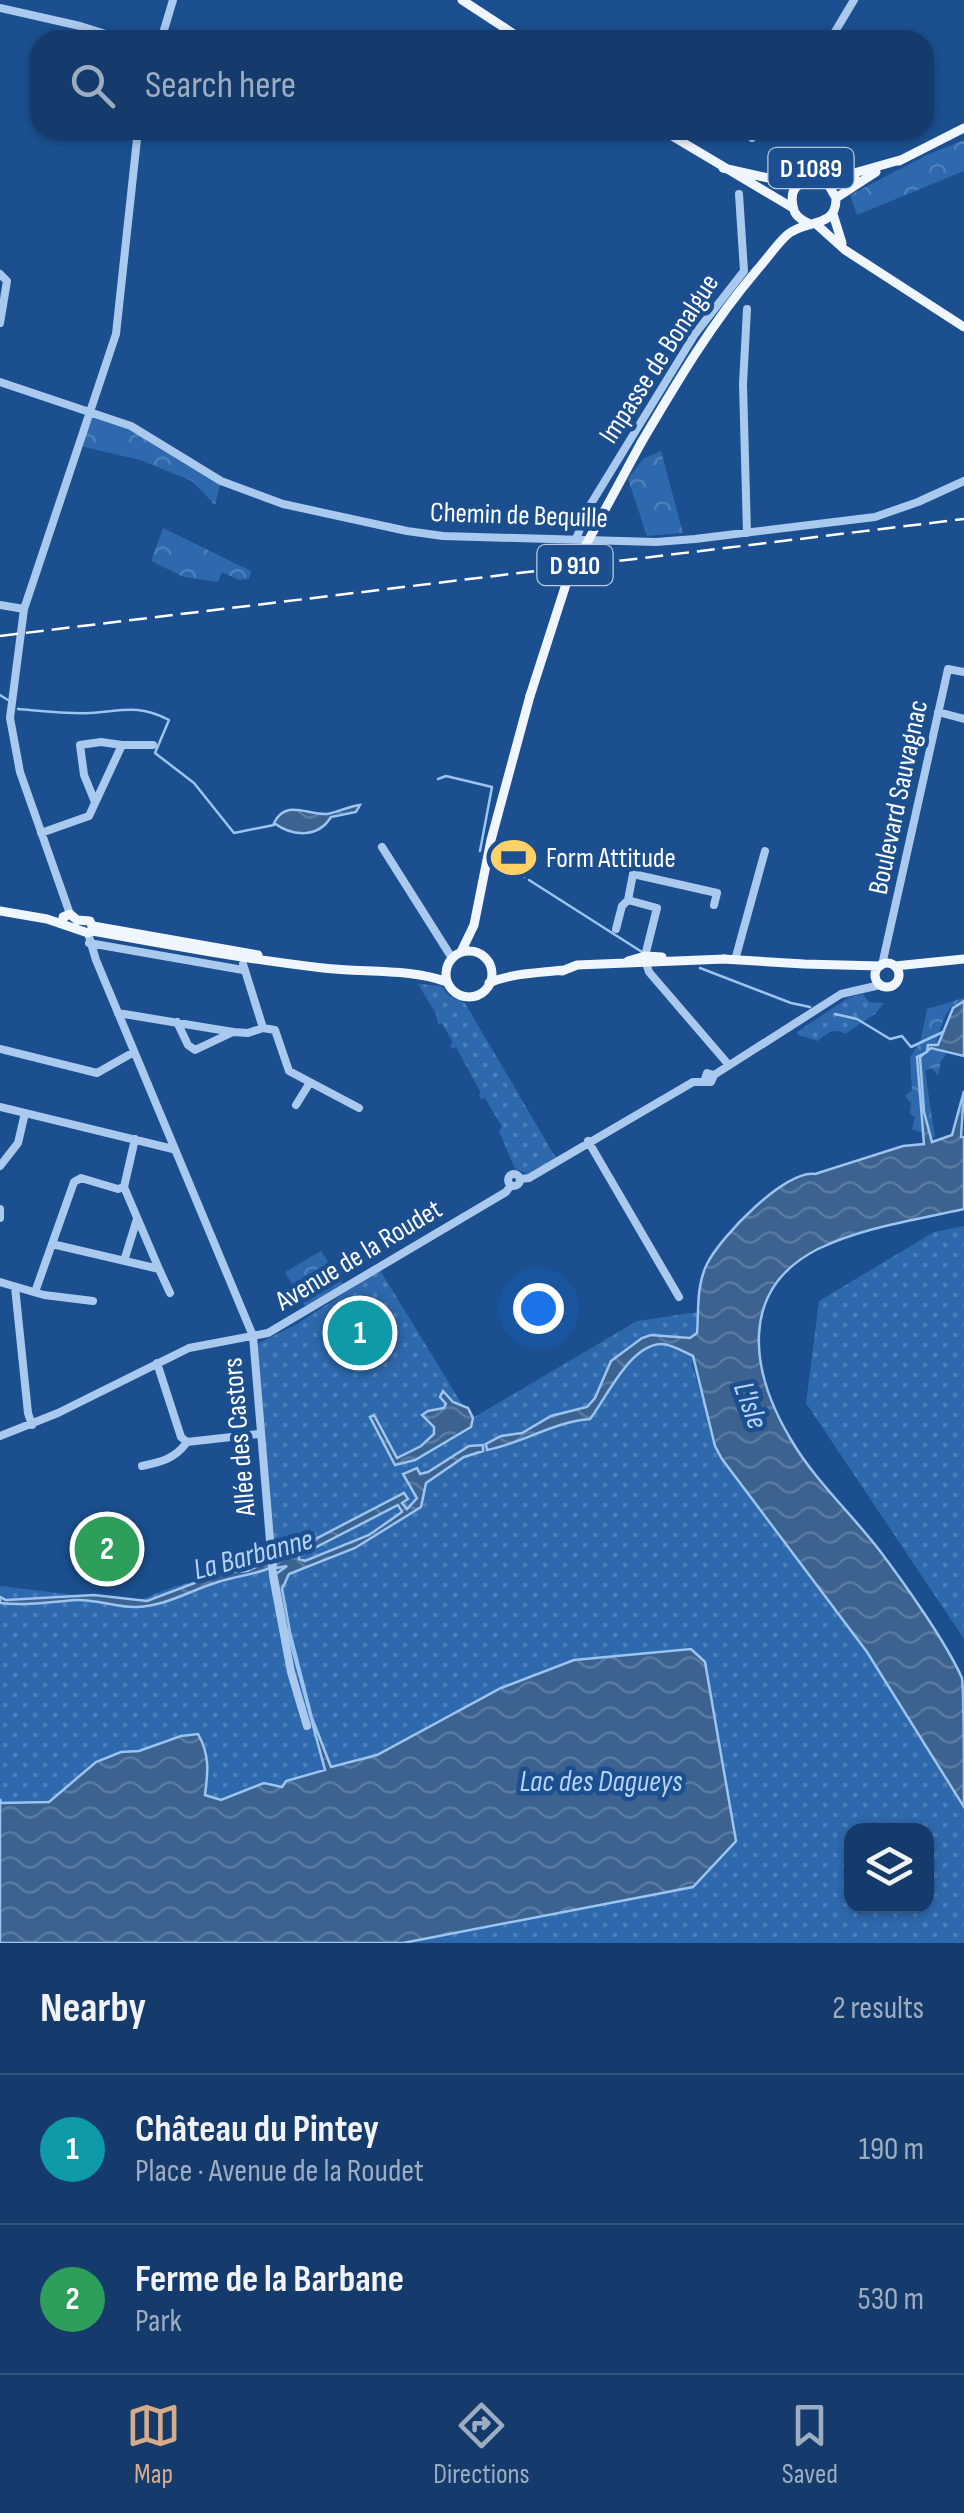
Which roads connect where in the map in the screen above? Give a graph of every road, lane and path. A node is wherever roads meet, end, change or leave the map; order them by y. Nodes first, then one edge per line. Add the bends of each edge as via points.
1 (173, 0) edge
2 (462, 0) edge
3 (854, 0) edge
4 (0, 8) edge
5 (93, 30) edge
6 (164, 30) edge
7 (508, 30) edge
8 (836, 30) edge
9 (964, 128) edge
10 (137, 140) edge
11 (678, 140) edge
12 (900, 160) junction
13 (722, 168) junction
14 (873, 173) junction
15 (828, 184) junction
16 (797, 188) junction
17 (767, 191) junction
18 (738, 194) dead end
19 (836, 198) junction
20 (794, 210) junction
21 (833, 214) junction
22 (812, 224) junction
23 (787, 235) junction
24 (846, 250) junction
25 (0, 274) edge
26 (747, 308) dead end
27 (0, 323) edge
28 (964, 327) edge
29 (0, 382) edge
30 (88, 412) junction
31 (964, 481) edge
32 (747, 533) junction
33 (576, 539) junction
34 (0, 605) edge
35 (24, 610) junction
36 (964, 672) edge
37 (938, 712) junction
38 (964, 719) edge
39 (122, 745) junction
40 (153, 745) dead end
41 (95, 802) junction
42 (41, 833) junction
43 (382, 847) dead end
44 (765, 851) dead end
45 (483, 874) junction
46 (628, 900) junction
47 (714, 905) dead end
48 (0, 908) edge
49 (65, 918) junction
50 (616, 929) dead end
51 (90, 933) junction
52 (481, 954) junction
53 (454, 958) junction
54 (645, 959) junction
55 (964, 959) edge
56 (730, 960) junction
57 (490, 967) junction
58 (885, 971) junction
59 (411, 974) junction
60 (512, 975) junction
61 (447, 982) junction
62 (489, 984) junction
63 (118, 1013) junction
64 (177, 1022) junction
65 (263, 1028) junction
66 (233, 1032) junction
67 (0, 1049) edge
68 (134, 1052) junction
69 (728, 1064) junction
70 (309, 1084) junction
71 (296, 1105) dead end
72 (0, 1107) edge
73 (359, 1108) dead end
74 (25, 1113) junction
75 (134, 1139) junction
76 (588, 1142) junction
77 (174, 1148) junction
78 (0, 1166) edge
79 (124, 1187) junction
80 (0, 1209) edge
81 (0, 1218) edge
82 (137, 1219) junction
83 (52, 1244) junction
84 (124, 1262) junction
85 (159, 1269) junction
86 (0, 1282) edge
87 (15, 1287) junction
88 (35, 1292) junction
89 (170, 1293) dead end
90 (679, 1297) dead end
91 (94, 1302) dead end
92 (253, 1336) junction
93 (157, 1363) junction
94 (32, 1425) junction
95 (260, 1434) junction
96 (0, 1436) edge
97 (186, 1442) junction
98 (142, 1466) dead end
99 (307, 1726) dead end

1 - 6 street
2 - 7 main road
3 - 8 street
4 - 5 street
9 - 12 main road, D 1089
10 - 30 street via 116,334
11 - 13 main road, D 1089
12 - 13 main road, D 1089 via 854,173 810,168 773,179
12 - 14 main road, D 1089
13 - 17 main road, D 1089
14 - 15 main road, D 1089
14 - 19 main road, D 1089
15 - 16 main road via 814,180
15 - 19 main road
16 - 17 main road, D 1089
16 - 20 main road
17 - 20 main road, D 1089
18 - 33 street, Impasse de Bonalgue via 744,272 695,334
19 - 21 main road
20 - 22 main road
20 - 23 main road, D 910
21 - 22 main road
21 - 24 main road
22 - 23 main road, D 910
22 - 24 main road
23 - 45 main road, D 910, bridge via 711,326 568,578
24 - 28 main road
25 - 27 street via 7,281
26 - 32 street
29 - 30 street, Chemin de Bequille
30 - 33 street, Chemin de Bequille via 132,426 222,481 282,504 443,536
30 - 35 street
31 - 32 street, Chemin de Bequille via 875,517
32 - 33 street, Chemin de Bequille via 656,542
34 - 35 street
35 - 42 street via 10,718
36 - 37 street, Boulevard Sauvagnac via 948,669
37 - 38 street
37 - 58 street, Boulevard Sauvagnac
39 - 40 street
39 - 41 street
39 - 41 street via 80,745
41 - 42 street via 89,816
42 - 49 street
43 - 53 street
44 - 56 street
45 - 52 main road, D 910
45 - 53 main road, D 910 via 474,925
46 - 47 street via 633,874 717,893
46 - 50 street
46 - 54 street via 657,908
48 - 49 main road
49 - 51 main road
51 - 59 main road via 284,963
51 - 63 street, Allée des Castors
51 - 65 street via 243,967
52 - 53 main road
52 - 57 main road
53 - 59 main road via 436,971
53 - 61 main road
54 - 56 main road
54 - 60 main road
54 - 69 street
55 - 58 main road
56 - 58 main road
57 - 60 main road
57 - 62 main road
58 - 69 street, Avenue de la Roudet
59 - 61 main road
60 - 62 main road
61 - 62 main road via 466,996
63 - 64 street
63 - 68 street, Allée des Castors
64 - 66 street
64 - 66 street via 196,1050
65 - 66 street
65 - 70 street via 275,1030 289,1072
67 - 68 street via 98,1073
68 - 77 street, Allée des Castors
69 - 76 street, Avenue de la Roudet
70 - 71 street
70 - 73 street
72 - 74 street
74 - 75 street
74 - 78 street via 18,1143
75 - 77 street
75 - 79 street
76 - 90 street
76 - 92 street, Avenue de la Roudet via 529,1178 511,1174 502,1194
77 - 92 street, Allée des Castors
79 - 82 street
79 - 83 street via 77,1179
80 - 81 street
82 - 84 street
82 - 85 street
83 - 84 street
83 - 88 street
84 - 85 street
85 - 89 street
86 - 87 street
87 - 88 street
87 - 94 street
88 - 91 street
92 - 93 street, Avenue de la Roudet via 189,1348
92 - 95 street, Allée des Castors
93 - 94 street, Avenue de la Roudet
93 - 97 street
94 - 96 street, Avenue de la Roudet
95 - 97 street
95 - 99 street, Allée des Castors via 272,1564
97 - 98 street via 166,1461

